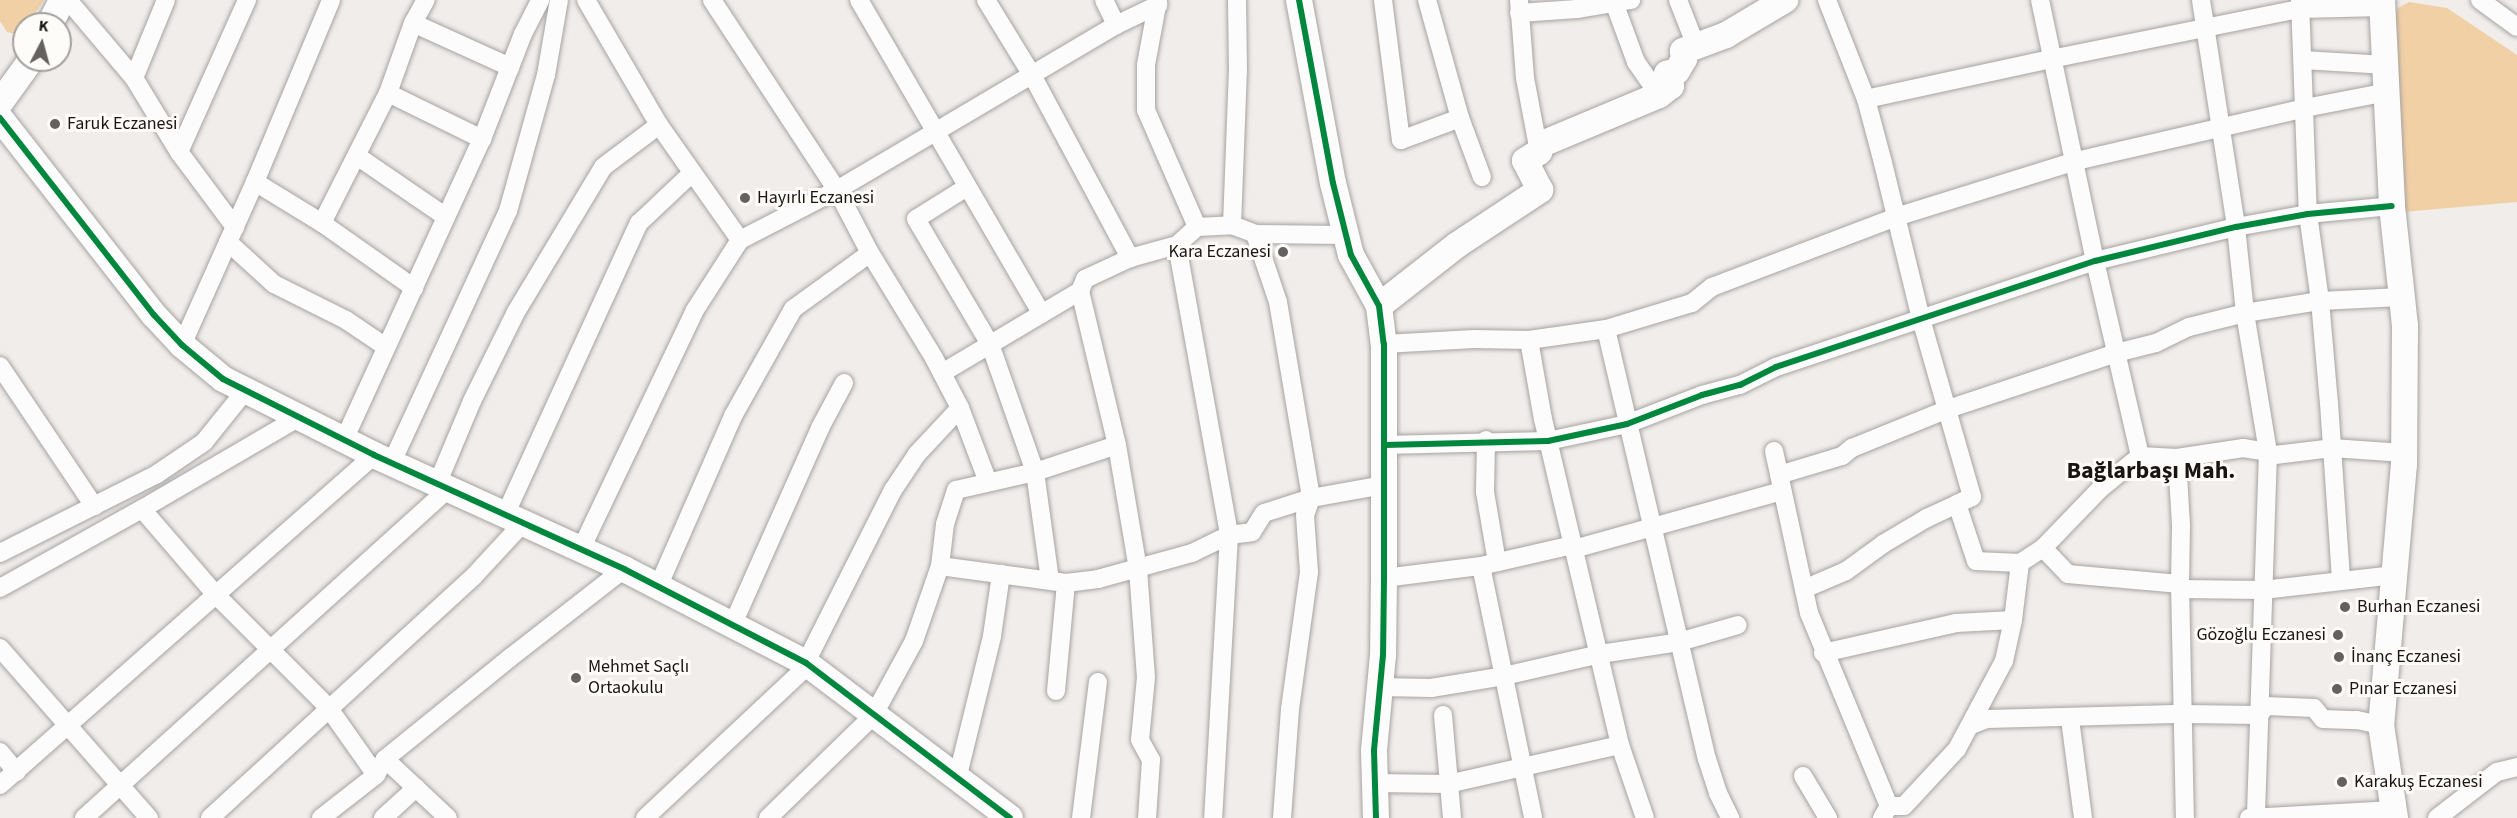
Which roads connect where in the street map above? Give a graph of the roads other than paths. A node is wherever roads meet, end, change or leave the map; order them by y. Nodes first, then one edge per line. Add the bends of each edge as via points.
1 (68, 0) edge
2 (166, 0) edge
3 (248, 0) edge
4 (426, 0) edge
5 (540, 0) edge
6 (559, 0) edge
7 (586, 0) edge
8 (712, 0) edge
9 (859, 0) edge
10 (986, 0) edge
11 (1104, 0) edge
12 (1237, 0) edge
13 (1299, 0) edge
14 (1383, 0) edge
15 (1427, 0) edge
16 (1678, 0) edge
17 (1785, 0) edge
18 (1827, 0) edge
19 (2040, 0) edge
20 (2201, 0) edge
21 (1158, 2) edge
22 (2488, 2) edge
23 (1615, 3) edge
24 (2382, 3) edge
25 (324, 4) edge
26 (2300, 5) edge
27 (1519, 6) edge
28 (1762, 7) edge
29 (413, 23) junction
30 (1116, 25) junction
31 (2517, 27) edge
32 (2204, 29) junction
33 (1696, 46) junction
34 (2051, 59) junction
35 (2303, 60) junction
36 (2386, 65) junction
37 (510, 67) junction
38 (22, 72) edge
39 (1032, 75) junction
40 (134, 78) junction
41 (2387, 92) junction
42 (388, 93) junction
43 (1659, 95) junction
44 (1866, 99) junction
45 (0, 103) edge
46 (2305, 108) junction
47 (0, 118) edge
48 (1460, 118) junction
49 (659, 125) junction
50 (2220, 128) junction
51 (933, 131) junction
52 (482, 139) junction
53 (179, 152) junction
54 (1539, 152) junction
55 (357, 156) junction
56 (2076, 161) junction
57 (691, 174) junction
58 (1482, 177) dead end
59 (255, 182) junction
60 (967, 187) junction
61 (837, 190) junction
62 (2392, 206) junction
63 (2308, 213) junction
64 (446, 217) junction
65 (1896, 218) junction
66 (322, 223) junction
67 (1232, 225) junction
68 (1197, 227) junction
69 (2236, 227) junction
70 (1255, 234) junction
71 (232, 235) junction
72 (1346, 235) junction
73 (740, 240) junction
74 (1177, 245) junction
75 (870, 253) junction
76 (1130, 258) junction
77 (2095, 261) junction
78 (414, 288) junction
79 (1080, 291) junction
80 (2401, 297) junction
81 (2320, 301) junction
82 (1379, 306) junction
83 (2245, 313) junction
84 (1042, 314) junction
85 (1921, 319) junction
86 (1606, 329) junction
87 (1528, 340) junction
88 (990, 344) junction
89 (1384, 344) junction
90 (182, 345) junction
91 (386, 346) junction
92 (2116, 353) junction
93 (0, 366) edge
94 (942, 373) junction
95 (844, 383) dead end
96 (246, 391) junction
97 (960, 408) junction
98 (1948, 409) junction
99 (298, 418) junction
100 (1627, 424) junction
101 (344, 440) junction
102 (1486, 440) junction
103 (1548, 441) junction
104 (1117, 445) junction
105 (1384, 445) junction
106 (2332, 448) junction
107 (1774, 451) dead end
108 (2404, 453) junction
109 (2267, 454) junction
110 (2140, 456) junction
111 (383, 458) junction
112 (2177, 458) junction
113 (1035, 472) junction
114 (988, 482) junction
115 (1780, 483) junction
116 (443, 485) junction
117 (1384, 485) junction
118 (1311, 498) junction
119 (1957, 504) junction
120 (94, 506) junction
121 (142, 509) junction
122 (515, 518) junction
123 (1653, 528) junction
124 (1229, 535) junction
125 (1573, 547) junction
126 (2043, 548) junction
127 (581, 549) junction
128 (0, 553) edge
129 (2020, 563) junction
130 (1489, 564) junction
131 (940, 566) junction
132 (624, 569) junction
133 (1138, 569) junction
134 (1001, 574) junction
135 (2394, 575) junction
136 (1384, 578) junction
137 (2340, 580) junction
138 (1058, 581) junction
139 (658, 587) junction
140 (2180, 587) junction
141 (0, 588) edge
142 (1803, 589) junction
143 (2263, 590) junction
144 (216, 594) junction
145 (2013, 620) junction
146 (1738, 625) dead end
147 (732, 626) junction
148 (1679, 642) junction
149 (0, 648) edge
150 (272, 649) junction
151 (1823, 653) junction
152 (1600, 654) junction
153 (806, 663) junction
154 (1504, 676) junction
155 (1098, 682) dead end
156 (1380, 687) junction
157 (1056, 691) dead end
158 (328, 707) junction
159 (2184, 714) junction
160 (1443, 715) dead end
161 (2259, 715) junction
162 (873, 716) junction
163 (2070, 719) junction
164 (1971, 724) junction
165 (71, 725) junction
166 (2381, 725) junction
167 (1620, 745) junction
168 (0, 752) edge
169 (385, 759) junction
170 (2517, 767) edge
171 (1522, 768) junction
172 (17, 772) junction
173 (376, 775) junction
174 (1803, 776) dead end
175 (957, 779) junction
176 (1374, 783) junction
177 (1448, 784) junction
178 (0, 785) edge
179 (120, 788) junction
180 (416, 788) junction
181 (1897, 812) edge
182 (2395, 814) edge
183 (2254, 817) edge
184 (84, 818) edge
185 (149, 818) edge
186 (210, 818) edge
187 (321, 818) edge
188 (383, 818) edge
189 (448, 818) edge
190 (645, 818) edge
191 (768, 818) edge
192 (1010, 818) edge
193 (1081, 818) edge
194 (1147, 818) edge
195 (1213, 818) edge
196 (1282, 818) edge
197 (1376, 818) edge
198 (1452, 818) edge
199 (1533, 818) edge
200 (1645, 818) edge
201 (1730, 818) edge
202 (1828, 818) edge
203 (2083, 818) edge
204 (2185, 818) edge
205 (2437, 818) edge

1 - 40 street
2 - 40 street
3 - 53 street
4 - 29 street
5 - 37 street
6 - 111 street via 546,75 508,211
7 - 49 street
8 - 61 street
9 - 51 street
10 - 39 street
11 - 30 street
12 - 67 street
13 - 72 street
14 - 48 street via 1401,140
15 - 48 street
16 - 33 street
17 - 28 street
18 - 44 street
19 - 34 street
20 - 32 street
21 - 30 street
21 - 68 street via 1146,65 1146,110
22 - 31 street
23 - 27 street
23 - 43 street via 1636,62
24 - 26 street
24 - 36 street
25 - 59 street
26 - 32 street
26 - 35 street
27 - 54 street via 1525,78
28 - 33 street via 1726,35
29 - 37 street
29 - 42 street
30 - 39 street
32 - 34 street
32 - 50 street
33 - 43 street via 1683,51 1684,59 1677,71 1667,74 1671,86
34 - 44 street
34 - 56 street
35 - 36 street
35 - 46 street
36 - 41 street
37 - 52 street
38 - 45 street
39 - 51 street
39 - 76 street
40 - 53 street
41 - 46 street
41 - 62 street
42 - 52 street
42 - 55 street
43 - 54 street via 1542,144
44 - 65 street
46 - 50 street
46 - 63 street
47 - 90 street via 154,315
48 - 58 street
49 - 57 street
49 - 116 street via 603,167 516,312 472,401
50 - 56 street
50 - 69 street
51 - 60 street
51 - 61 street
52 - 64 street
53 - 71 street
54 - 82 street via 1525,161 1540,190 1457,244
55 - 64 street
55 - 66 street
56 - 65 street
56 - 77 street
57 - 73 street
57 - 122 street via 639,223
59 - 66 street
59 - 71 street
60 - 84 street
60 - 88 street via 916,219
61 - 73 street
61 - 75 street
62 - 63 street
62 - 80 street
63 - 69 street
63 - 81 street
64 - 78 street
65 - 85 street
65 - 86 street via 1712,287 1692,303
66 - 78 street
67 - 68 street
67 - 70 street
68 - 74 street
69 - 77 street
69 - 83 street
70 - 72 street
70 - 118 street via 1278,302
71 - 90 street
71 - 91 street via 274,285 346,320
72 - 82 street via 1351,255
73 - 127 street via 695,310
74 - 76 street
74 - 124 street
75 - 94 street
75 - 139 street via 793,309 733,416
76 - 79 street via 1086,279
77 - 85 street
77 - 92 street
78 - 91 street
79 - 84 street
79 - 104 street
80 - 81 street
80 - 108 street
81 - 83 street
81 - 106 street
82 - 89 street
83 - 92 street via 2189,327 2156,343
83 - 109 street
84 - 88 street
85 - 98 street
85 - 100 street
86 - 87 street
86 - 100 street
87 - 89 street
87 - 103 street
88 - 94 street
88 - 113 street
89 - 105 street
90 - 96 street
91 - 101 street
92 - 98 street
92 - 110 street
93 - 120 street
94 - 97 street
95 - 147 street
96 - 99 street
96 - 120 street via 204,442 157,474
97 - 114 street
97 - 153 street via 917,454 893,490
98 - 115 street via 1852,448
98 - 119 street via 1971,497
99 - 101 street
99 - 121 street
100 - 103 street
100 - 123 street
101 - 111 street
102 - 103 street
102 - 105 street
102 - 130 street
103 - 125 street
104 - 113 street
104 - 133 street
105 - 117 street
106 - 108 street
106 - 109 street
106 - 137 street
107 - 115 street
108 - 135 street
109 - 112 street via 2243,448
109 - 143 street
110 - 112 street
110 - 126 street via 2100,489
111 - 116 street
111 - 144 street
112 - 140 street
113 - 114 street
113 - 138 street
114 - 131 street via 956,490 945,524
115 - 123 street
115 - 142 street
116 - 122 street
116 - 150 street
117 - 118 street
117 - 136 street
118 - 124 street via 1264,513 1252,532
118 - 196 street via 1305,514 1309,572 1290,709
119 - 129 street via 1976,561
119 - 142 street via 1882,544 1846,572
120 - 128 street
121 - 141 street
121 - 144 street
122 - 127 street
122 - 158 street via 474,576
123 - 125 street
123 - 148 street
124 - 133 street via 1192,553
124 - 195 street
125 - 130 street
125 - 152 street
126 - 129 street
126 - 140 street via 2068,574
127 - 132 street
129 - 145 street
130 - 136 street
130 - 154 street
131 - 134 street
131 - 162 street via 914,642
132 - 139 street
132 - 169 street
133 - 138 street
133 - 194 street via 1146,677 1140,740 1151,760
134 - 138 street
134 - 175 street via 992,636
135 - 137 street
135 - 166 street
136 - 156 street
137 - 143 street
138 - 157 street
139 - 147 street
140 - 143 street
140 - 159 street
142 - 151 street
143 - 161 street
144 - 150 street
144 - 165 street
145 - 151 street via 1956,623
145 - 164 street via 2004,661
146 - 148 street
147 - 153 street
148 - 152 street
148 - 201 street via 1707,759
149 - 165 street
150 - 158 street
150 - 179 street
151 - 181 street
152 - 154 street
152 - 167 street
153 - 162 street
153 - 190 street via 801,672
154 - 156 street via 1431,688
154 - 171 street
155 - 193 street
156 - 176 street
158 - 173 street
158 - 186 street
159 - 161 street
159 - 163 street
159 - 204 street
160 - 177 street
161 - 166 street via 2266,706 2314,708 2324,719
161 - 183 street
162 - 175 street
162 - 191 street
163 - 164 street via 1987,719
163 - 203 street
164 - 181 street via 1957,749
165 - 172 street
165 - 179 street
166 - 182 street
167 - 171 street
167 - 200 street
168 - 172 street
169 - 173 street
169 - 180 street
170 - 205 street via 2497,772
171 - 177 street
171 - 199 street
172 - 178 street
173 - 187 street
174 - 202 street
175 - 192 street
176 - 177 street
176 - 197 street
177 - 198 street
179 - 184 street
179 - 185 street
180 - 188 street
180 - 189 street
182 - 183 street

